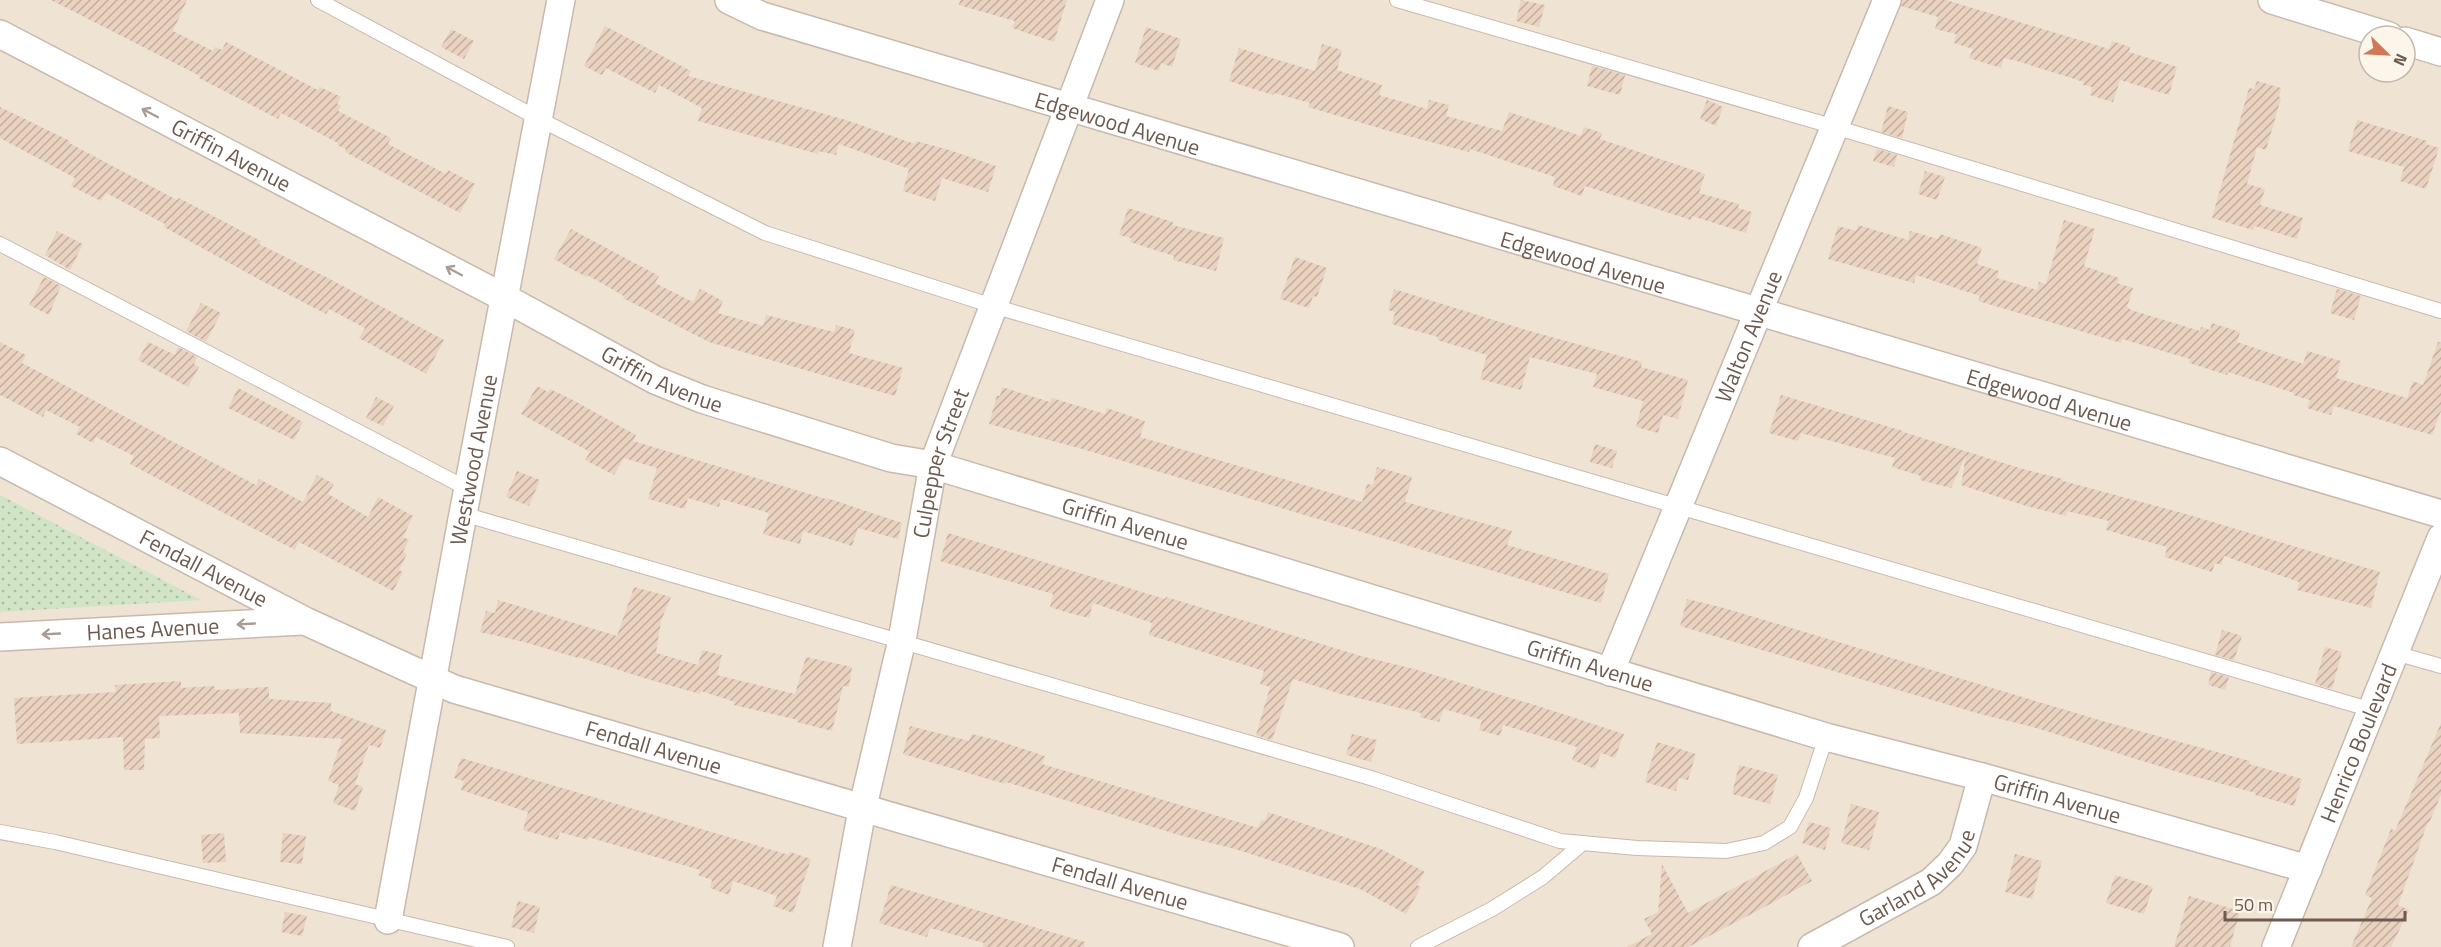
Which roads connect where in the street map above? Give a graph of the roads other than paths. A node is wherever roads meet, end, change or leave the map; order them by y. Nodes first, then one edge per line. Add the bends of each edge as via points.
1 (318, 0) edge
2 (561, 0) edge
3 (729, 0) edge
4 (1110, 0) edge
5 (1397, 0) edge
6 (1887, 0) edge
7 (2272, 0) edge
8 (2357, 26) edge
9 (0, 34) edge
10 (2417, 45) edge
11 (2441, 52) edge
12 (1067, 109) junction
13 (539, 119) junction
14 (1835, 127) junction
15 (0, 244) edge
16 (505, 298) junction
17 (993, 306) junction
18 (2441, 311) edge
19 (1758, 315) junction
20 (0, 460) edge
21 (933, 465) junction
22 (465, 501) junction
23 (1678, 507) junction
24 (2441, 514) edge
25 (2441, 538) edge
26 (304, 621) junction
27 (0, 637) edge
28 (902, 640) junction
29 (2395, 653) junction
30 (2441, 666) edge
31 (1610, 672) junction
32 (434, 680) junction
33 (2372, 710) junction
34 (1826, 737) junction
35 (1982, 777) junction
36 (862, 810) junction
37 (0, 832) edge
38 (1583, 843) junction
39 (2308, 869) junction
40 (388, 920) junction
41 (507, 947) edge
42 (837, 947) edge
43 (1340, 947) edge
44 (1418, 947) edge
45 (1812, 947) edge
46 (2276, 947) edge

1 - 13 lane
2 - 13 street, Westwood Avenue
3 - 12 street, Edgewood Avenue via 762,16
4 - 12 street, Culpepper Street
5 - 14 lane
6 - 14 street, Walton Avenue
7 - 8 street
16 -> 9 street, Griffin Avenue
10 - 11 street
12 - 17 street, Culpepper Street
12 - 19 street, Edgewood Avenue
13 - 16 street, Westwood Avenue
13 - 17 lane via 765,233
14 - 18 lane
14 - 19 street, Walton Avenue
15 - 22 lane
16 - 21 street, Griffin Avenue via 683,392 891,458
16 - 22 street, Westwood Avenue
17 - 21 street, Culpepper Street
17 - 23 lane
19 - 23 street, Walton Avenue
19 - 24 street, Edgewood Avenue
20 - 26 street, Fendall Avenue
21 - 28 street, Culpepper Street
21 - 31 street, Griffin Avenue
22 - 28 lane
22 - 32 street, Westwood Avenue
23 - 31 street, Walton Avenue
23 - 33 lane
25 - 29 street, Henrico Boulevard
26 -> 27 street, Hanes Avenue
26 - 32 street, Fendall Avenue
28 - 36 street, Culpepper Street
28 - 38 lane via 1374,779 1560,841
29 - 30 lane
29 - 33 street, Henrico Boulevard
31 - 34 street, Griffin Avenue
32 - 36 street, Fendall Avenue
32 - 40 street, Westwood Avenue
33 - 39 street, Henrico Boulevard
34 - 35 street, Griffin Avenue
34 - 38 lane via 1806,798 1790,827 1764,843 1726,851
35 - 39 street, Griffin Avenue
35 - 45 street, Garland Avenue via 1963,846 1950,864 1931,882
36 - 42 street, Culpepper Street
36 - 43 street, Fendall Avenue
37 - 40 lane
38 - 44 lane via 1543,877 1492,909
39 - 46 street, Henrico Boulevard
40 - 41 lane

